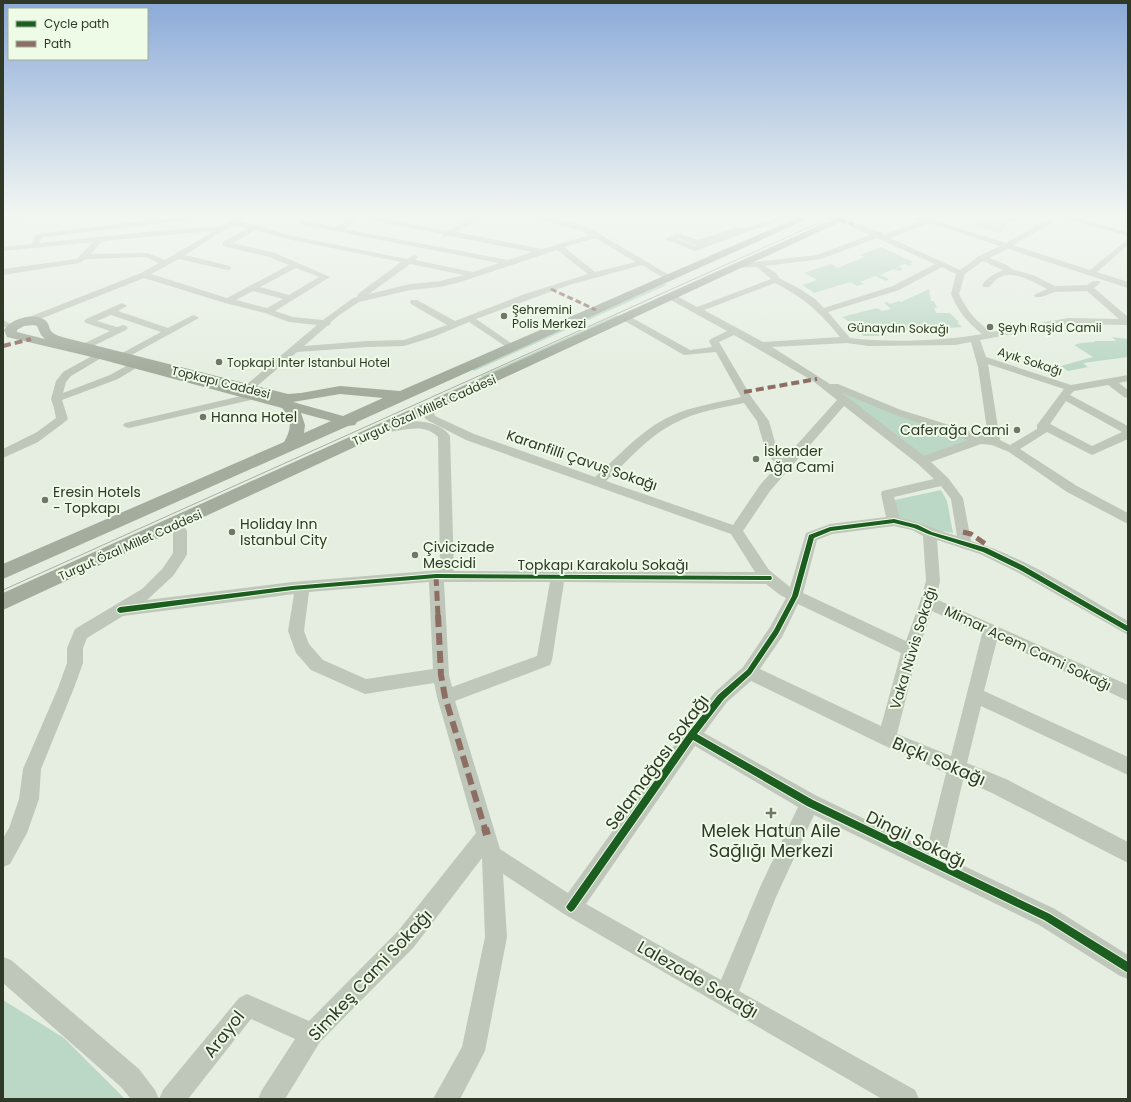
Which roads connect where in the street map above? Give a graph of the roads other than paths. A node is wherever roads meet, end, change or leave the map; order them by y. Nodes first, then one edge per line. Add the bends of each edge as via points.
1 (32, 268) edge
2 (156, 268) edge
3 (286, 268) edge
4 (305, 268) edge
5 (399, 268) edge
6 (447, 268) edge
7 (490, 268) edge
8 (586, 268) edge
9 (618, 268) edge
10 (652, 268) edge
11 (692, 268) edge
12 (694, 268) edge
13 (735, 268) edge
14 (763, 268) edge
15 (934, 268) edge
16 (953, 268) edge
17 (966, 268) edge
18 (1006, 268) edge
19 (1077, 268) edge
20 (1096, 268) edge
21 (1009, 271) junction
22 (5, 272) edge
23 (961, 272) junction
24 (1091, 273) junction
25 (475, 274) junction
26 (593, 274) junction
27 (144, 275) junction
28 (1102, 277) junction
29 (670, 278) junction
30 (711, 279) junction
31 (776, 280) junction
32 (3, 283) edge
33 (1128, 285) edge
34 (986, 286) dead end
35 (252, 288) junction
36 (1089, 288) junction
37 (1054, 289) junction
38 (92, 296) junction
39 (674, 296) junction
40 (1038, 296) dead end
41 (290, 298) junction
42 (356, 300) junction
43 (228, 301) junction
44 (414, 302) dead end
45 (696, 310) junction
46 (109, 311) junction
47 (268, 311) junction
48 (822, 311) junction
49 (194, 318) dead end
50 (626, 318) junction
51 (470, 319) junction
52 (136, 321) junction
53 (1128, 322) edge
54 (327, 323) junction
55 (454, 325) junction
56 (10, 326) edge
57 (117, 330) junction
58 (167, 331) junction
59 (734, 331) junction
60 (990, 336) junction
61 (974, 339) junction
62 (847, 340) junction
63 (761, 345) junction
64 (86, 346) junction
65 (511, 347) junction
66 (294, 349) junction
67 (719, 349) junction
68 (99, 355) junction
69 (120, 358) junction
70 (982, 359) junction
71 (138, 364) junction
72 (1128, 378) edge
73 (817, 379) junction
74 (1110, 381) junction
75 (249, 392) junction
76 (1067, 392) junction
77 (404, 394) junction
78 (317, 395) junction
79 (1128, 395) edge
80 (56, 399) junction
81 (747, 399) junction
82 (843, 400) junction
83 (287, 405) junction
84 (428, 408) junction
85 (314, 413) junction
86 (345, 421) junction
87 (129, 425) dead end
88 (1043, 425) junction
89 (381, 429) junction
90 (446, 430) junction
91 (1128, 431) edge
92 (1128, 434) edge
93 (980, 440) junction
94 (994, 442) junction
95 (289, 446) junction
96 (1012, 449) junction
97 (3, 454) edge
98 (922, 462) junction
99 (785, 464) junction
100 (598, 481) junction
101 (944, 481) junction
102 (1125, 515) edge
103 (894, 521) junction
104 (173, 525) junction
105 (736, 531) junction
106 (930, 533) junction
107 (966, 543) junction
108 (3, 572) edge
109 (442, 576) junction
110 (558, 576) junction
111 (769, 578) junction
112 (302, 588) junction
113 (795, 596) junction
114 (3, 602) edge
115 (928, 602) junction
116 (120, 610) junction
117 (1128, 630) edge
118 (991, 631) junction
119 (910, 650) junction
120 (749, 672) junction
121 (441, 675) junction
122 (1128, 693) edge
123 (976, 695) junction
124 (445, 697) junction
125 (692, 735) junction
126 (887, 738) junction
127 (1128, 766) edge
128 (956, 768) junction
129 (810, 803) junction
130 (489, 845) junction
131 (1128, 853) edge
132 (3, 857) edge
133 (933, 863) junction
134 (571, 907) junction
135 (3, 968) edge
136 (1128, 968) edge
137 (726, 995) junction
138 (312, 1034) junction
139 (146, 1099) edge
140 (172, 1099) edge
141 (271, 1099) edge
142 (446, 1099) edge
143 (906, 1099) edge

1 - 22 street
2 - 27 street
3 - 35 street
4 - 41 street via 326,277
5 - 42 street
6 - 25 street
7 - 25 street
8 - 26 street
9 - 26 street
10 - 29 street
11 - 29 main road, Turgut Özal Millet Caddesi
12 - 30 main road via 695,274
13 - 30 main road, Turgut Özal Millet Caddesi
14 - 31 street
15 - 48 street via 896,288
16 - 23 street
17 - 23 street
18 - 21 street
19 - 24 street
20 - 24 street
21 - 34 street via 995,276
21 - 37 street via 1032,278
22 - 32 street
23 - 60 street via 956,294 962,309 971,321
24 - 28 street
25 - 42 street via 440,284 410,287
26 - 51 street
27 - 38 street
27 - 43 street
28 - 33 street
28 - 36 street
29 - 39 main road via 682,284
29 - 65 main road, Turgut Özal Millet Caddesi
30 - 39 main road, Turgut Özal Millet Caddesi
31 - 45 street
31 - 48 street via 797,290
35 - 41 street
35 - 43 street
36 - 37 street
36 - 53 street
37 - 40 street
38 - 46 street via 122,306
38 - 56 street
39 - 45 street
39 - 50 main road, Turgut Özal Millet Caddesi
41 - 47 street
42 - 54 street via 335,314
43 - 47 street
44 - 55 street
45 - 59 street
46 - 52 street
46 - 57 street via 89,321
47 - 54 street via 292,320
48 - 62 street
49 - 58 street
50 - 67 street via 688,353
50 - 84 main road, Turgut Özal Millet Caddesi
51 - 55 street
51 - 65 street
52 - 57 street
52 - 58 street
53 - 60 street, Günaydın Sokağı via 1068,321
54 - 66 street
55 - 66 street via 407,343
56 - 64 main road, Topkapı Caddesi via 41,323 47,335 52,338
56 - 68 main road, Topkapı Caddesi via 11,334
57 - 64 street
58 - 69 street
59 - 63 street
59 - 67 street via 714,341
60 - 61 street, Günaydın Sokağı
61 - 62 street, Günaydın Sokağı via 909,344
61 - 70 street
62 - 63 street, Günaydın Sokağı
63 - 73 street
64 - 69 main road, Topkapı Caddesi
65 - 77 main road, Turgut Özal Millet Caddesi
66 - 75 street
67 - 81 street
68 - 69 main road, Topkapı Caddesi
68 - 80 street via 67,374 61,381
69 - 71 main road, Topkapı Caddesi
70 - 76 street, Ayık Sokağı
70 - 94 street
71 - 75 main road, Topkapı Caddesi
71 - 80 street via 114,377
72 - 74 street
73 - 82 street
73 - 93 street via 897,412
74 - 76 street
74 - 79 street
75 - 78 main road, Topkapı Caddesi via 294,399
75 - 83 main road, Topkapı Caddesi
75 - 87 street
76 - 88 street
76 - 91 street, Ayık Sokağı
77 - 78 main road, Topkapı Caddesi via 381,395 340,390
77 - 86 main road, Turgut Özal Millet Caddesi
78 - 85 main road via 310,404
80 - 97 street via 62,419 51,429 21,447
81 - 99 street via 763,421 773,455
81 - 100 street via 693,411 672,419 656,429
82 - 98 street
82 - 99 street
83 - 85 main road, Topkapı Caddesi
83 - 95 main road via 296,416 298,424 297,432
84 - 89 main road, Turgut Özal Millet Caddesi
84 - 90 street, Karanfilli Çavuş Sokağı via 431,418
85 - 86 main road, Topkapı Caddesi
86 - 89 main road, Topkapı Caddesi
86 - 95 main road, Turgut Özal Millet Caddesi
88 - 92 street via 1092,451
88 - 96 street via 1042,431
89 - 90 street via 404,425
89 - 104 main road, Turgut Özal Millet Caddesi
90 - 100 street, Karanfilli Çavuş Sokağı
90 - 109 street
93 - 94 street
93 - 98 street
94 - 96 street
95 - 108 main road, Turgut Özal Millet Caddesi
96 - 102 street via 1072,489
98 - 101 street
99 - 105 street
100 - 105 street, Karanfilli Çavuş Sokağı
101 - 103 street via 887,494
101 - 107 street via 957,498
103 - 106 street
103 - 113 street, Selamağası Sokağı via 830,529 811,537
104 - 114 main road, Turgut Özal Millet Caddesi
104 - 116 street via 180,531 180,554 168,572 147,593
105 - 111 street
106 - 107 street
106 - 115 street, Vaka Nüvis Sokağı via 933,581
107 - 117 street via 1022,568
109 - 110 street, Topkapı Karakolu Sokağı
109 - 112 street, Topkapı Karakolu Sokağı
109 - 121 street
110 - 111 street, Topkapı Karakolu Sokağı
110 - 124 street via 544,660
111 - 113 street
112 - 116 street, Topkapı Karakolu Sokağı
112 - 121 street via 296,631 302,648 316,665 365,687
113 - 119 street
113 - 120 street, Selamağası Sokağı via 776,632
115 - 118 street, Mimar Acem Cami Sokağı
115 - 119 street, Vaka Nüvis Sokağı
116 - 132 street via 81,634 75,648 75,663 66,688 32,769 29,799 17,833
118 - 122 street, Mimar Acem Cami Sokağı
118 - 123 street
119 - 126 street, Vaka Nüvis Sokağı
120 - 125 street, Selamağası Sokağı via 721,697
120 - 126 street, Bıçkı Sokağı
121 - 124 street
123 - 127 street
123 - 128 street
124 - 130 street
125 - 129 street, Dingil Sokağı
125 - 134 street, Selamağası Sokağı
126 - 128 street, Bıçkı Sokağı
128 - 131 street, Bıçkı Sokağı via 999,786
128 - 133 street
129 - 133 street, Dingil Sokağı
129 - 137 street via 768,892
130 - 134 street, Lalezade Sokağı
130 - 138 street, Simkeş Cami Sokağı via 406,939
130 - 142 street via 496,937 473,1051
133 - 136 street, Dingil Sokağı via 1047,917
134 - 137 street, Lalezade Sokağı
135 - 139 street via 130,1078
137 - 143 street, Lalezade Sokağı
138 - 140 street, Arayol via 246,1006
138 - 141 street, Simkeş Cami Sokağı

